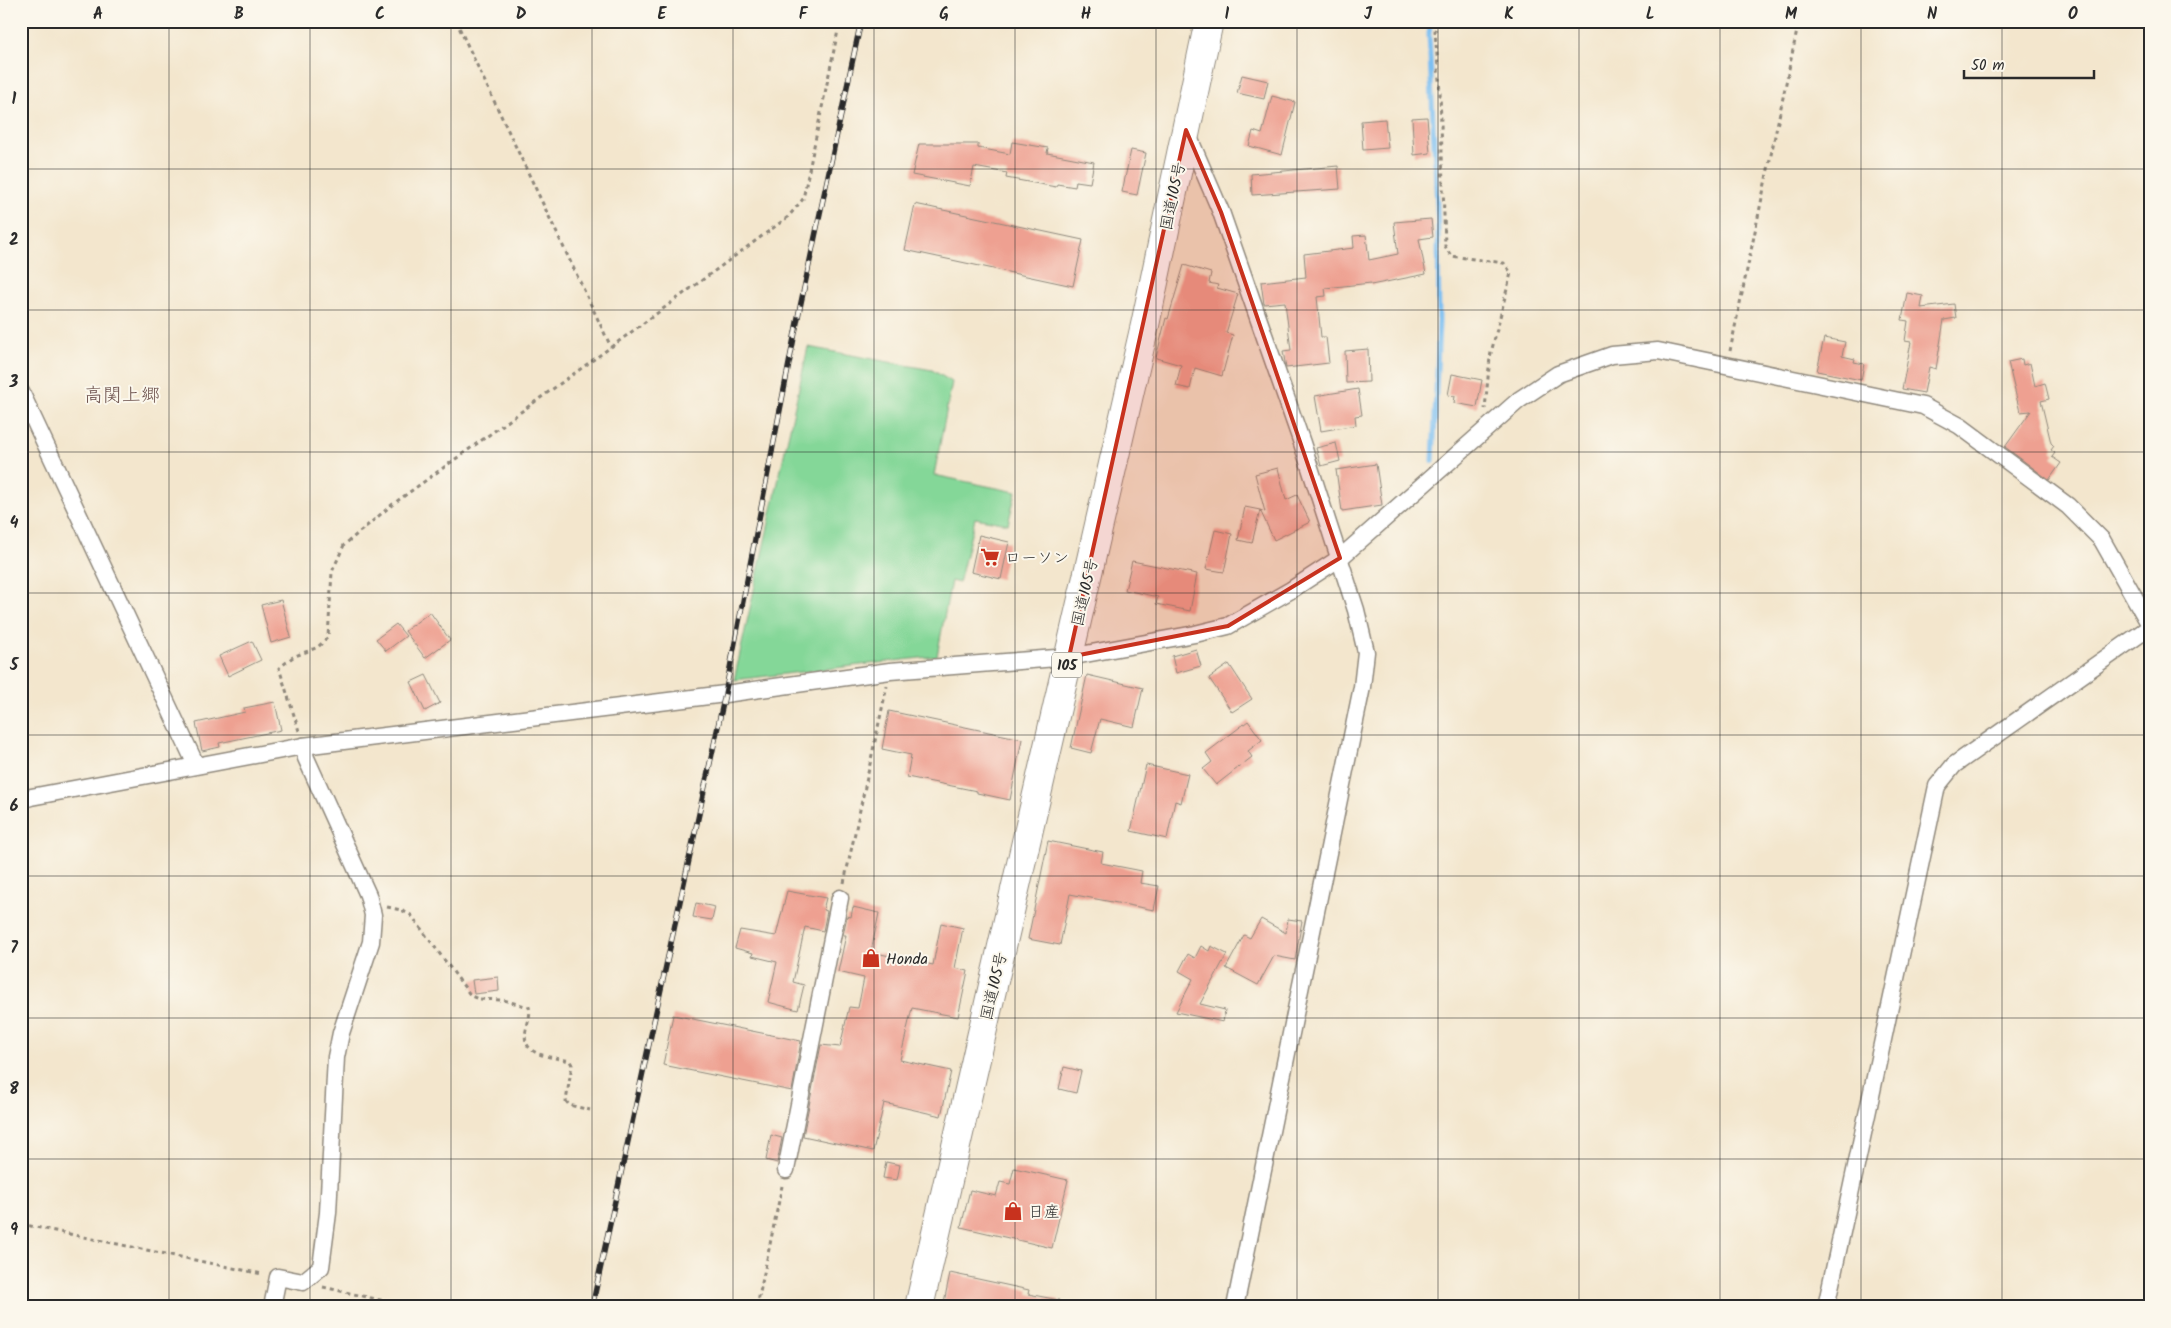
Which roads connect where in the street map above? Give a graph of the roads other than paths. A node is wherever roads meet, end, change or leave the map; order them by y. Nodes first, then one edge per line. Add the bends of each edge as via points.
1 (1209, 21) edge
2 (1186, 130) junction
3 (21, 392) edge
4 (1340, 558) junction
5 (2148, 620) edge
6 (1069, 657) junction
7 (303, 746) junction
8 (196, 765) junction
9 (21, 800) edge
10 (840, 898) road end
11 (786, 1170) road end
12 (272, 1307) edge
13 (919, 1307) edge
14 (1235, 1307) edge
15 (1826, 1307) edge

1 - 2 highway, 国道105号 / 105
2 - 4 street via 1221,212
2 - 6 highway, 国道105号 / 105
3 - 8 street
4 - 5 street via 1519,400 1558,374 1612,355 1658,352 1922,406 1960,426 2068,506 2102,540
4 - 6 street via 1228,626
4 - 14 street via 1366,652 1362,687
5 - 15 street via 1954,765 1937,786
6 - 7 street via 890,671
6 - 13 highway, 国道105号 / 105
7 - 8 street
7 - 12 street via 368,895 373,915 371,942 340,1033 336,1057 328,1214 320,1267 303,1282 278,1277
8 - 9 street
10 - 11 street

